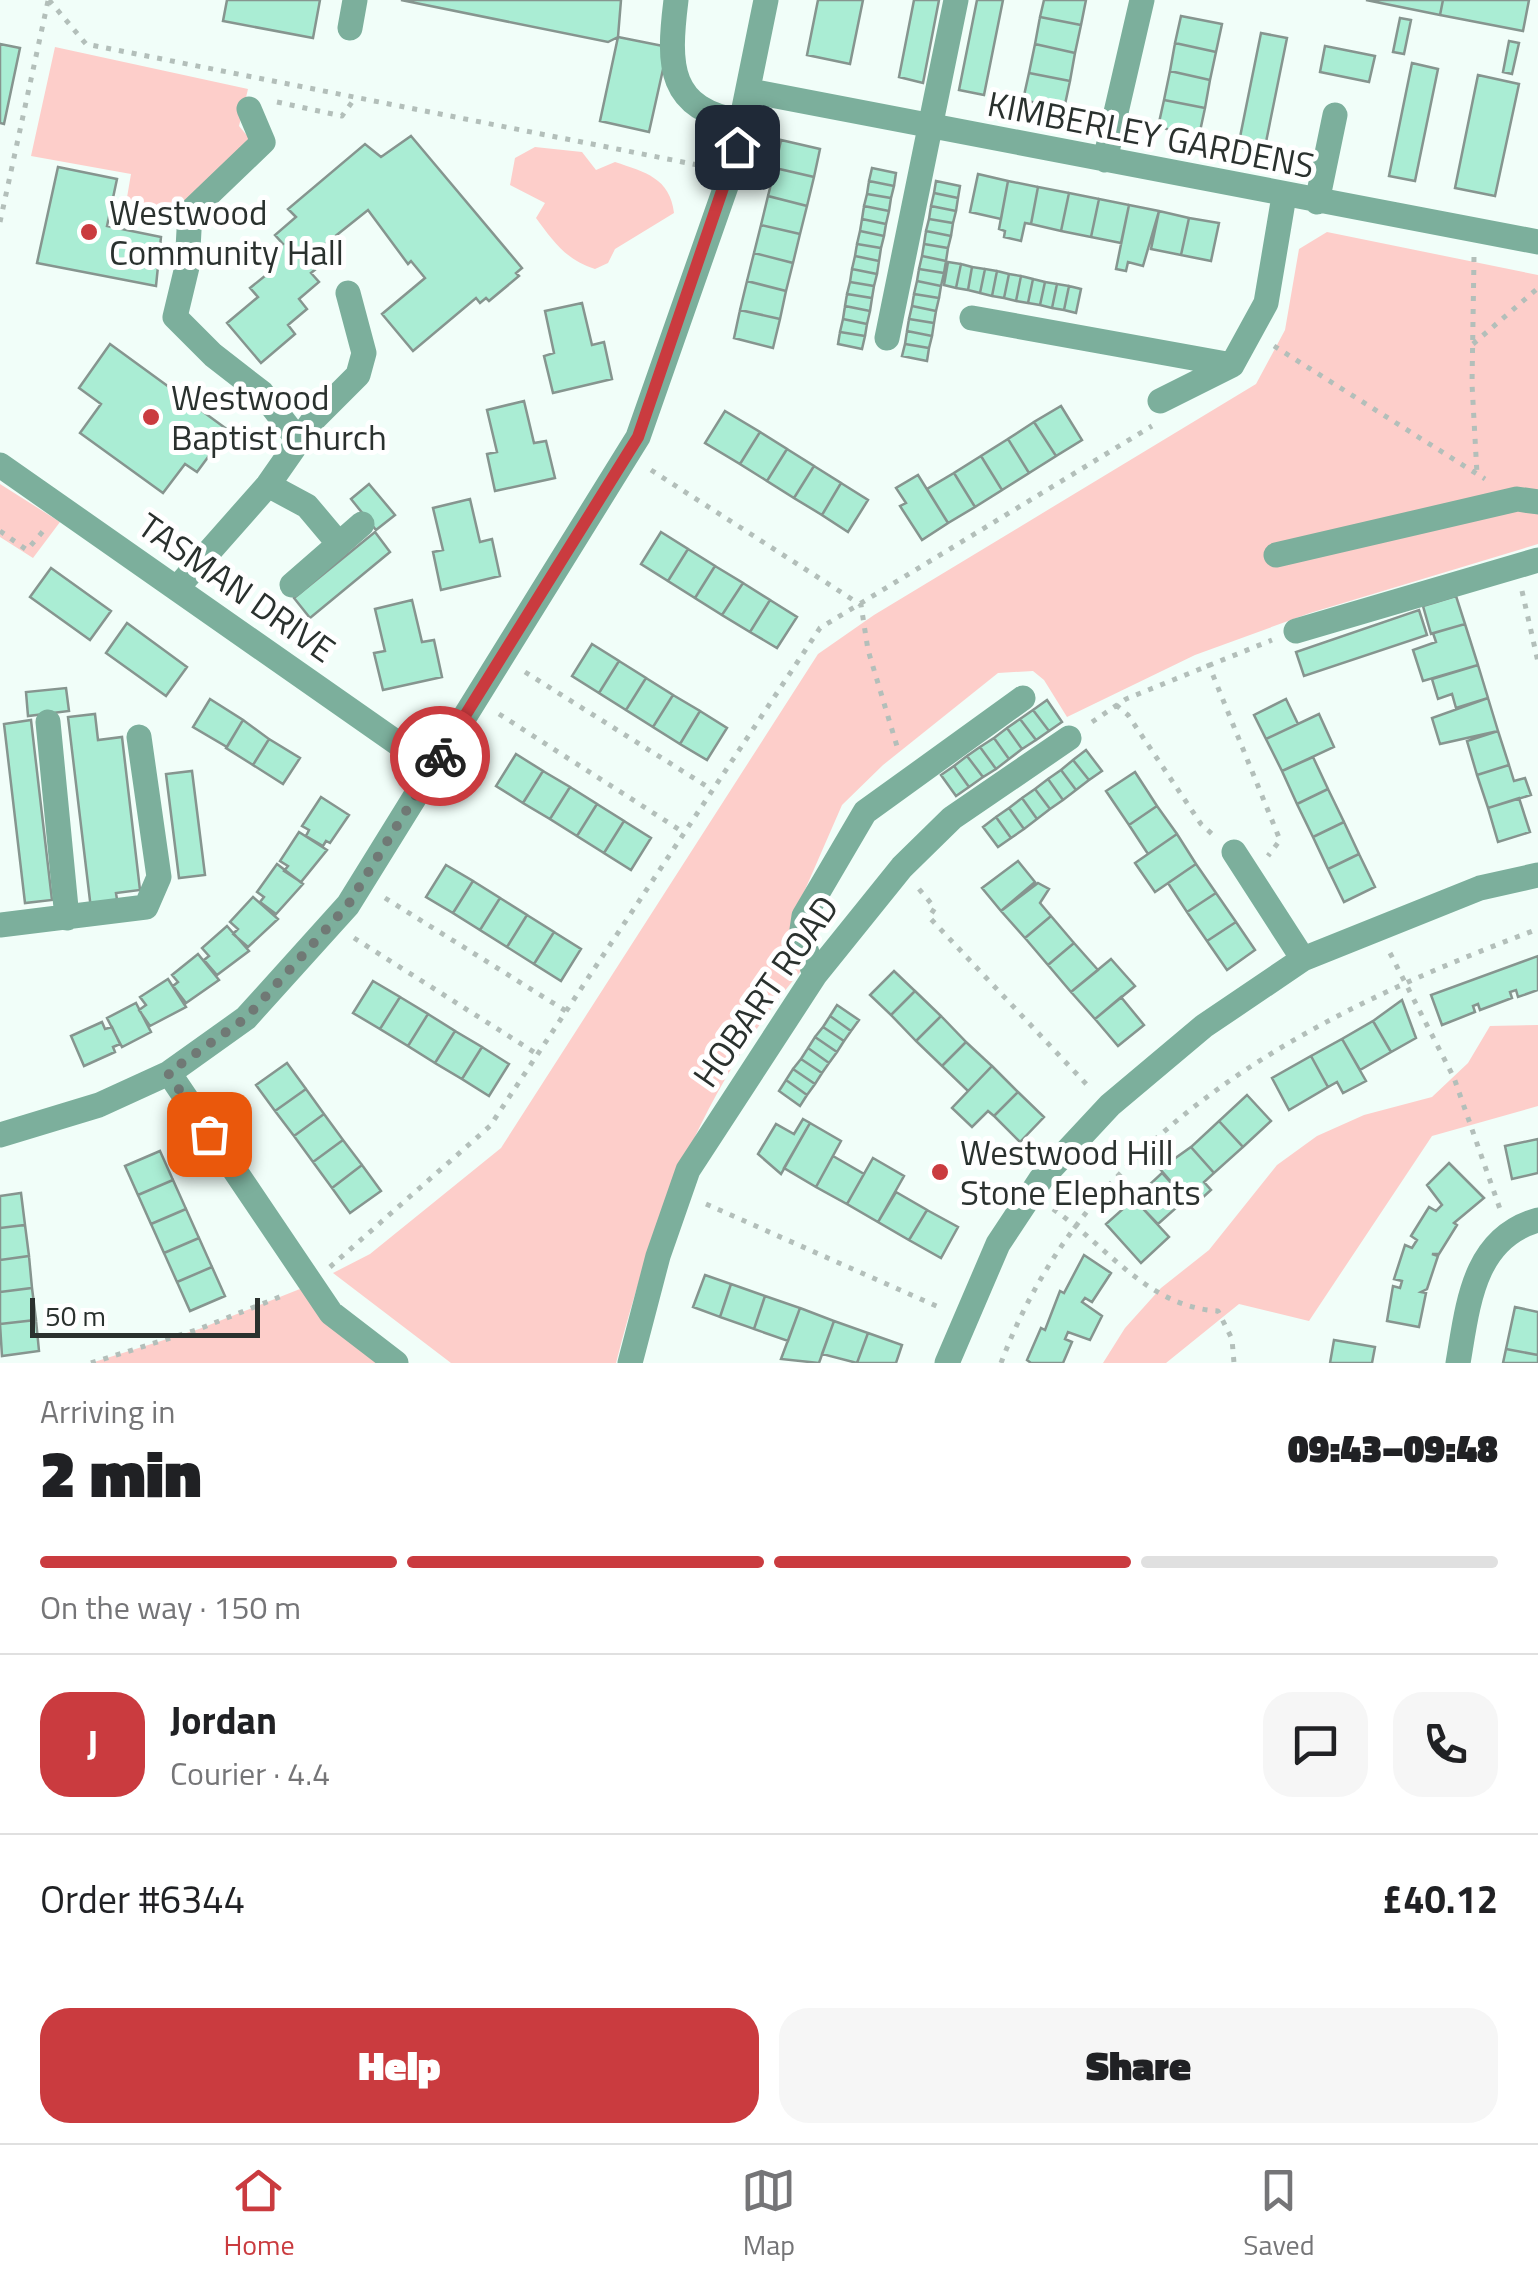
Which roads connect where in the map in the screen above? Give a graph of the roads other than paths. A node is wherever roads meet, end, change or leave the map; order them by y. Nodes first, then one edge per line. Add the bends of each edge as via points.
1 (356, 0) edge
2 (676, 0) edge
3 (766, 0) edge
4 (956, 0) edge
5 (1142, 0) edge
6 (350, 28) dead end
7 (750, 91) junction
8 (249, 109) road end
9 (1335, 115) dead end
10 (743, 122) junction
11 (931, 126) junction
12 (1105, 160) junction
13 (1284, 196) junction
14 (1317, 202) junction
15 (1538, 242) edge
16 (348, 293) dead end
17 (972, 318) dead end
18 (887, 338) dead end
19 (1232, 365) junction
20 (1160, 401) road end
21 (298, 440) junction
22 (0, 465) edge
23 (268, 485) junction
24 (1527, 500) edge
25 (362, 524) dead end
26 (339, 544) junction
27 (1276, 555) dead end
28 (1527, 562) edge
29 (292, 585) dead end
30 (178, 588) junction
31 (1296, 631) road end
32 (1023, 698) dead end
33 (48, 722) dead end
34 (140, 738) dead end
35 (1069, 738) road end
36 (433, 768) junction
37 (1234, 852) road end
38 (1538, 875) edge
39 (67, 918) junction
40 (0, 925) edge
41 (1304, 958) junction
42 (814, 974) junction
43 (168, 1073) junction
44 (0, 1135) edge
45 (1538, 1220) edge
46 (396, 1363) edge
47 (630, 1363) edge
48 (947, 1363) edge
49 (1458, 1363) edge

1 - 6 street
2 - 10 street via 672,62 679,84 711,117
3 - 7 street
4 - 11 street
5 - 12 street
7 - 10 street
7 - 11 street, KIMBERLEY GARDENS
8 - 21 street via 263,142 190,212 175,317 262,393
9 - 14 street
10 - 36 street via 638,437
11 - 12 street, KIMBERLEY GARDENS
11 - 18 street
12 - 13 street, KIMBERLEY GARDENS
13 - 14 street, KIMBERLEY GARDENS
13 - 19 street via 1266,303
14 - 15 street, KIMBERLEY GARDENS
16 - 21 street via 364,354 358,375
17 - 19 street
19 - 20 street
21 - 23 street
22 - 30 street, TASMAN DRIVE
23 - 26 street via 307,506
23 - 30 street
24 - 27 street
25 - 26 street
26 - 29 street
28 - 31 street
30 - 36 street, TASMAN DRIVE
32 - 42 street via 865,812 804,916 801,936
33 - 39 street
34 - 39 street via 159,877 146,907
35 - 42 street, HOBART ROAD via 952,818
36 - 43 street via 332,924 246,1018
37 - 41 street
38 - 41 street via 1480,888
39 - 40 street
41 - 48 street via 1204,1026 1110,1105 1041,1179 1016,1214
42 - 47 street, HOBART ROAD via 688,1170
43 - 44 street via 99,1105
43 - 46 street via 331,1313
45 - 49 street via 1508,1231 1479,1267

